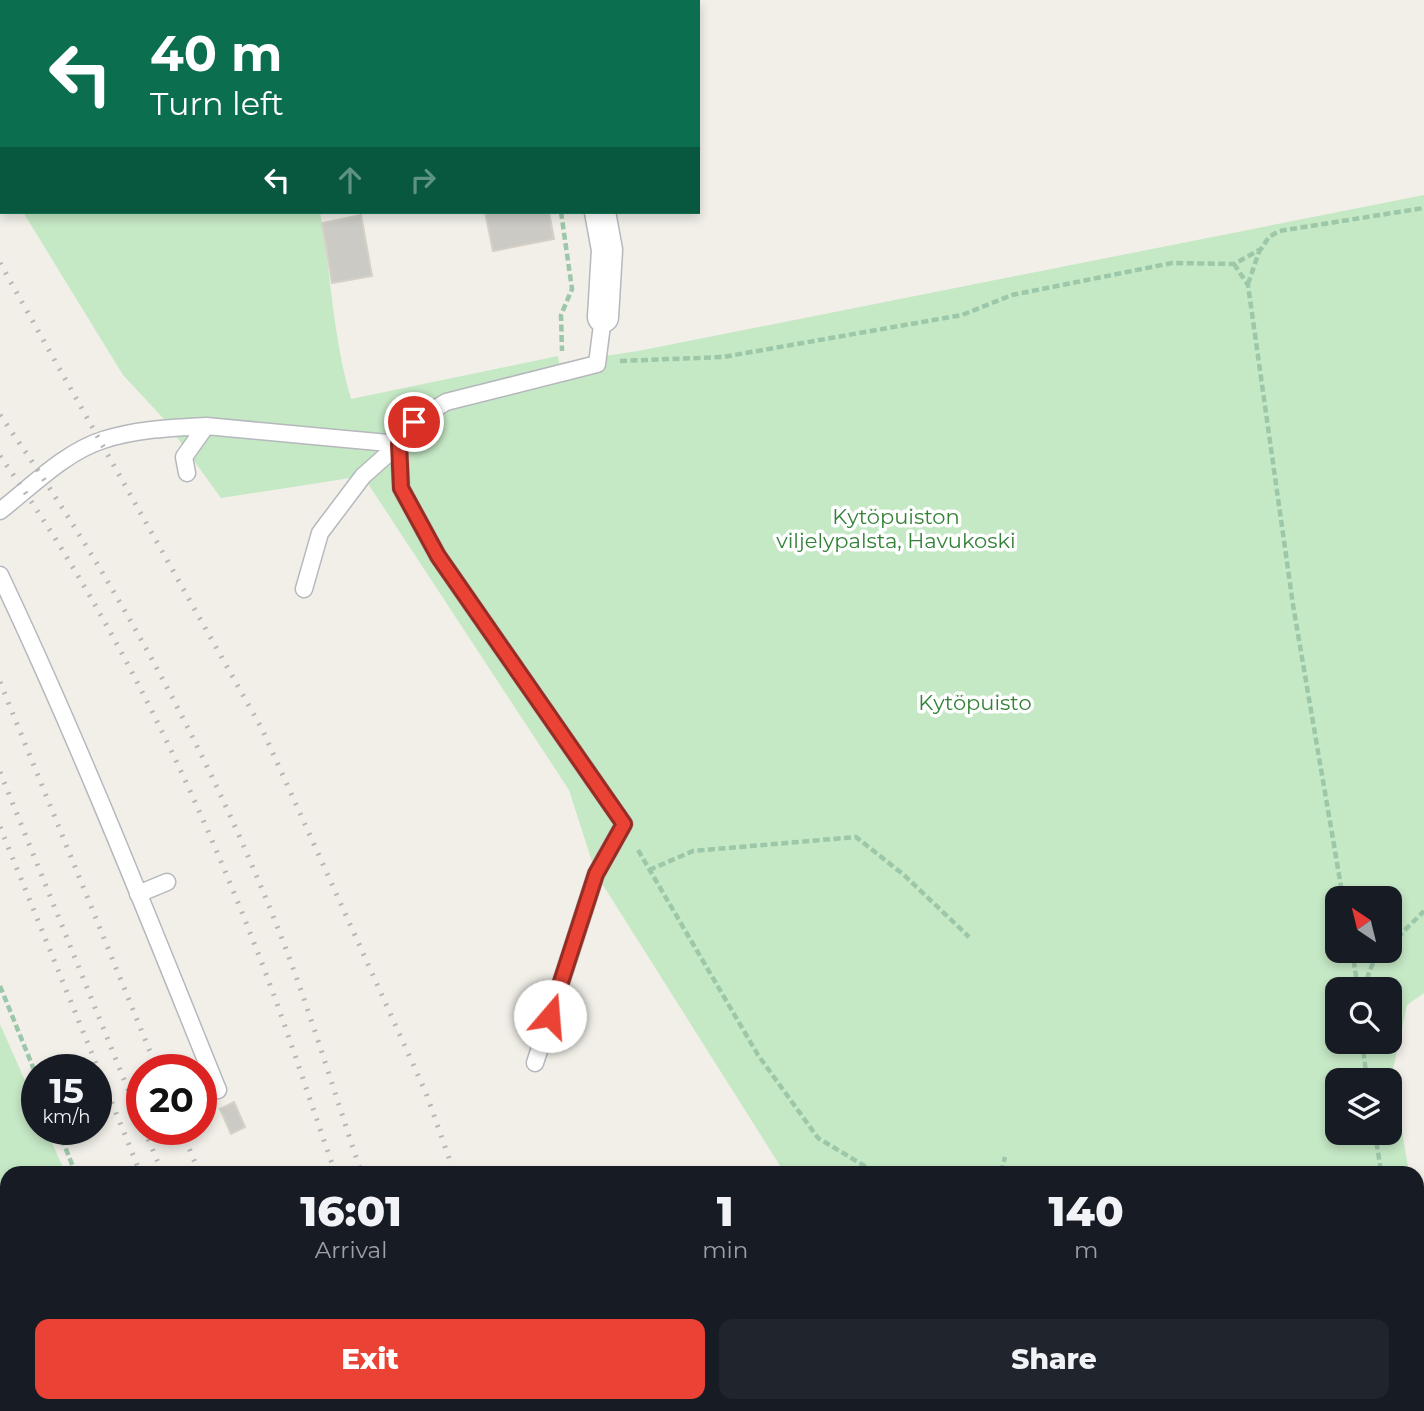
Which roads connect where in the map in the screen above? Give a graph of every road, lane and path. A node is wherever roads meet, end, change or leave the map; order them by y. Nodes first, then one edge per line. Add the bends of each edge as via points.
1 (1424, 208) edge
2 (561, 214) edge
3 (600, 214) edge
4 (1261, 249) junction
5 (1234, 264) junction
6 (1248, 285) junction
7 (603, 317) joint
8 (597, 364) junction
9 (563, 373) junction
10 (206, 426) junction
11 (399, 444) junction
12 (187, 473) dead end
13 (0, 511) edge
14 (0, 575) edge
15 (304, 589) dead end
16 (624, 824) junction
17 (649, 870) junction
18 (167, 882) dead end
19 (1341, 886) edge
20 (138, 894) junction
21 (1424, 912) edge
22 (1402, 933) edge
23 (969, 937) dead end
24 (0, 986) edge
25 (28, 1054) edge
26 (535, 1063) dead end
27 (218, 1090) dead end
28 (64, 1145) edge
29 (1377, 1145) edge
30 (1004, 1157) dead end
31 (73, 1166) edge
32 (865, 1166) edge
33 (1003, 1166) edge
34 (1380, 1166) edge

1 - 4 path via 1279,231
2 - 9 path via 572,289 561,315
3 - 7 street via 607,250
4 - 5 path
4 - 6 path
5 - 6 path
5 - 8 path via 1172,263 1012,295 962,315 723,357
6 - 19 path via 1293,604
7 - 8 lane
8 - 9 lane
9 - 11 lane via 446,402 414,422
10 - 11 lane
10 - 12 lane via 184,457
10 - 13 lane via 147,429 101,440 69,457
11 - 15 lane via 363,476 320,533
11 - 16 lane via 401,488 438,556
14 - 20 lane via 52,685
16 - 17 path
16 - 26 lane via 596,874
17 - 23 path via 693,851 856,837
17 - 32 path via 758,1055 818,1138
18 - 20 lane
20 - 27 lane
21 - 22 path
24 - 25 path
28 - 31 path
29 - 34 path
30 - 33 path

